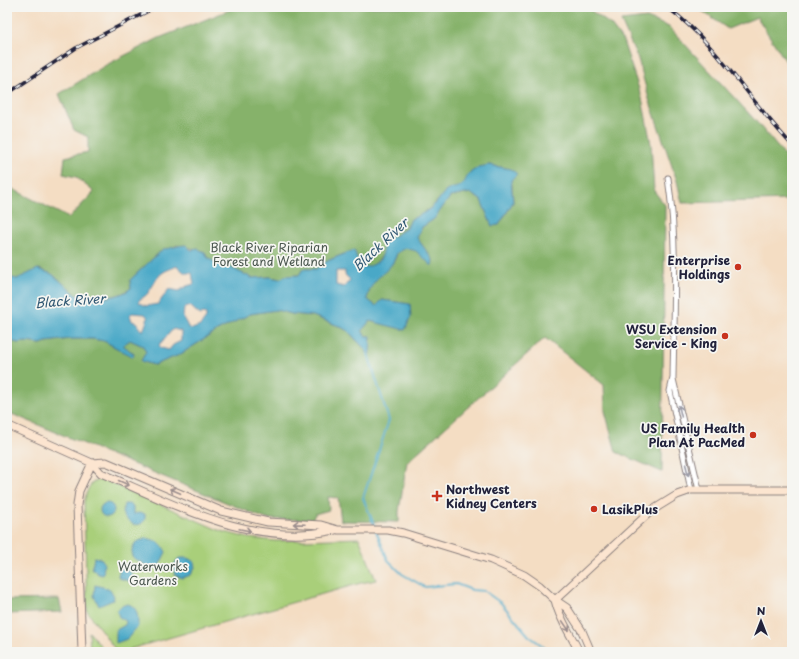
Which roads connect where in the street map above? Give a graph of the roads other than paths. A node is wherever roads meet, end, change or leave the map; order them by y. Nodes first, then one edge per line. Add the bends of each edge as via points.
1 (668, 178) dead end
2 (673, 378) junction
3 (7, 425) edge
4 (92, 463) junction
5 (691, 490) junction
6 (700, 490) junction
7 (792, 490) edge
8 (338, 530) junction
9 (555, 600) junction
10 (82, 652) edge
11 (579, 652) edge
12 (591, 652) edge

1 - 2 street via 673,210 675,276
2 -> 5 street via 670,391
6 -> 2 street
3 - 4 street
8 -> 4 street via 321,525 268,522 238,516 106,462
4 -> 8 street via 101,473 228,526 265,533 320,533
4 - 10 street via 82,484 77,504
5 - 6 street
5 - 9 street via 677,495 651,511
6 - 7 street
8 - 9 street via 388,530 403,533 506,566 540,586
9 -> 11 street via 558,615 570,632
9 - 12 street via 567,608 582,631

